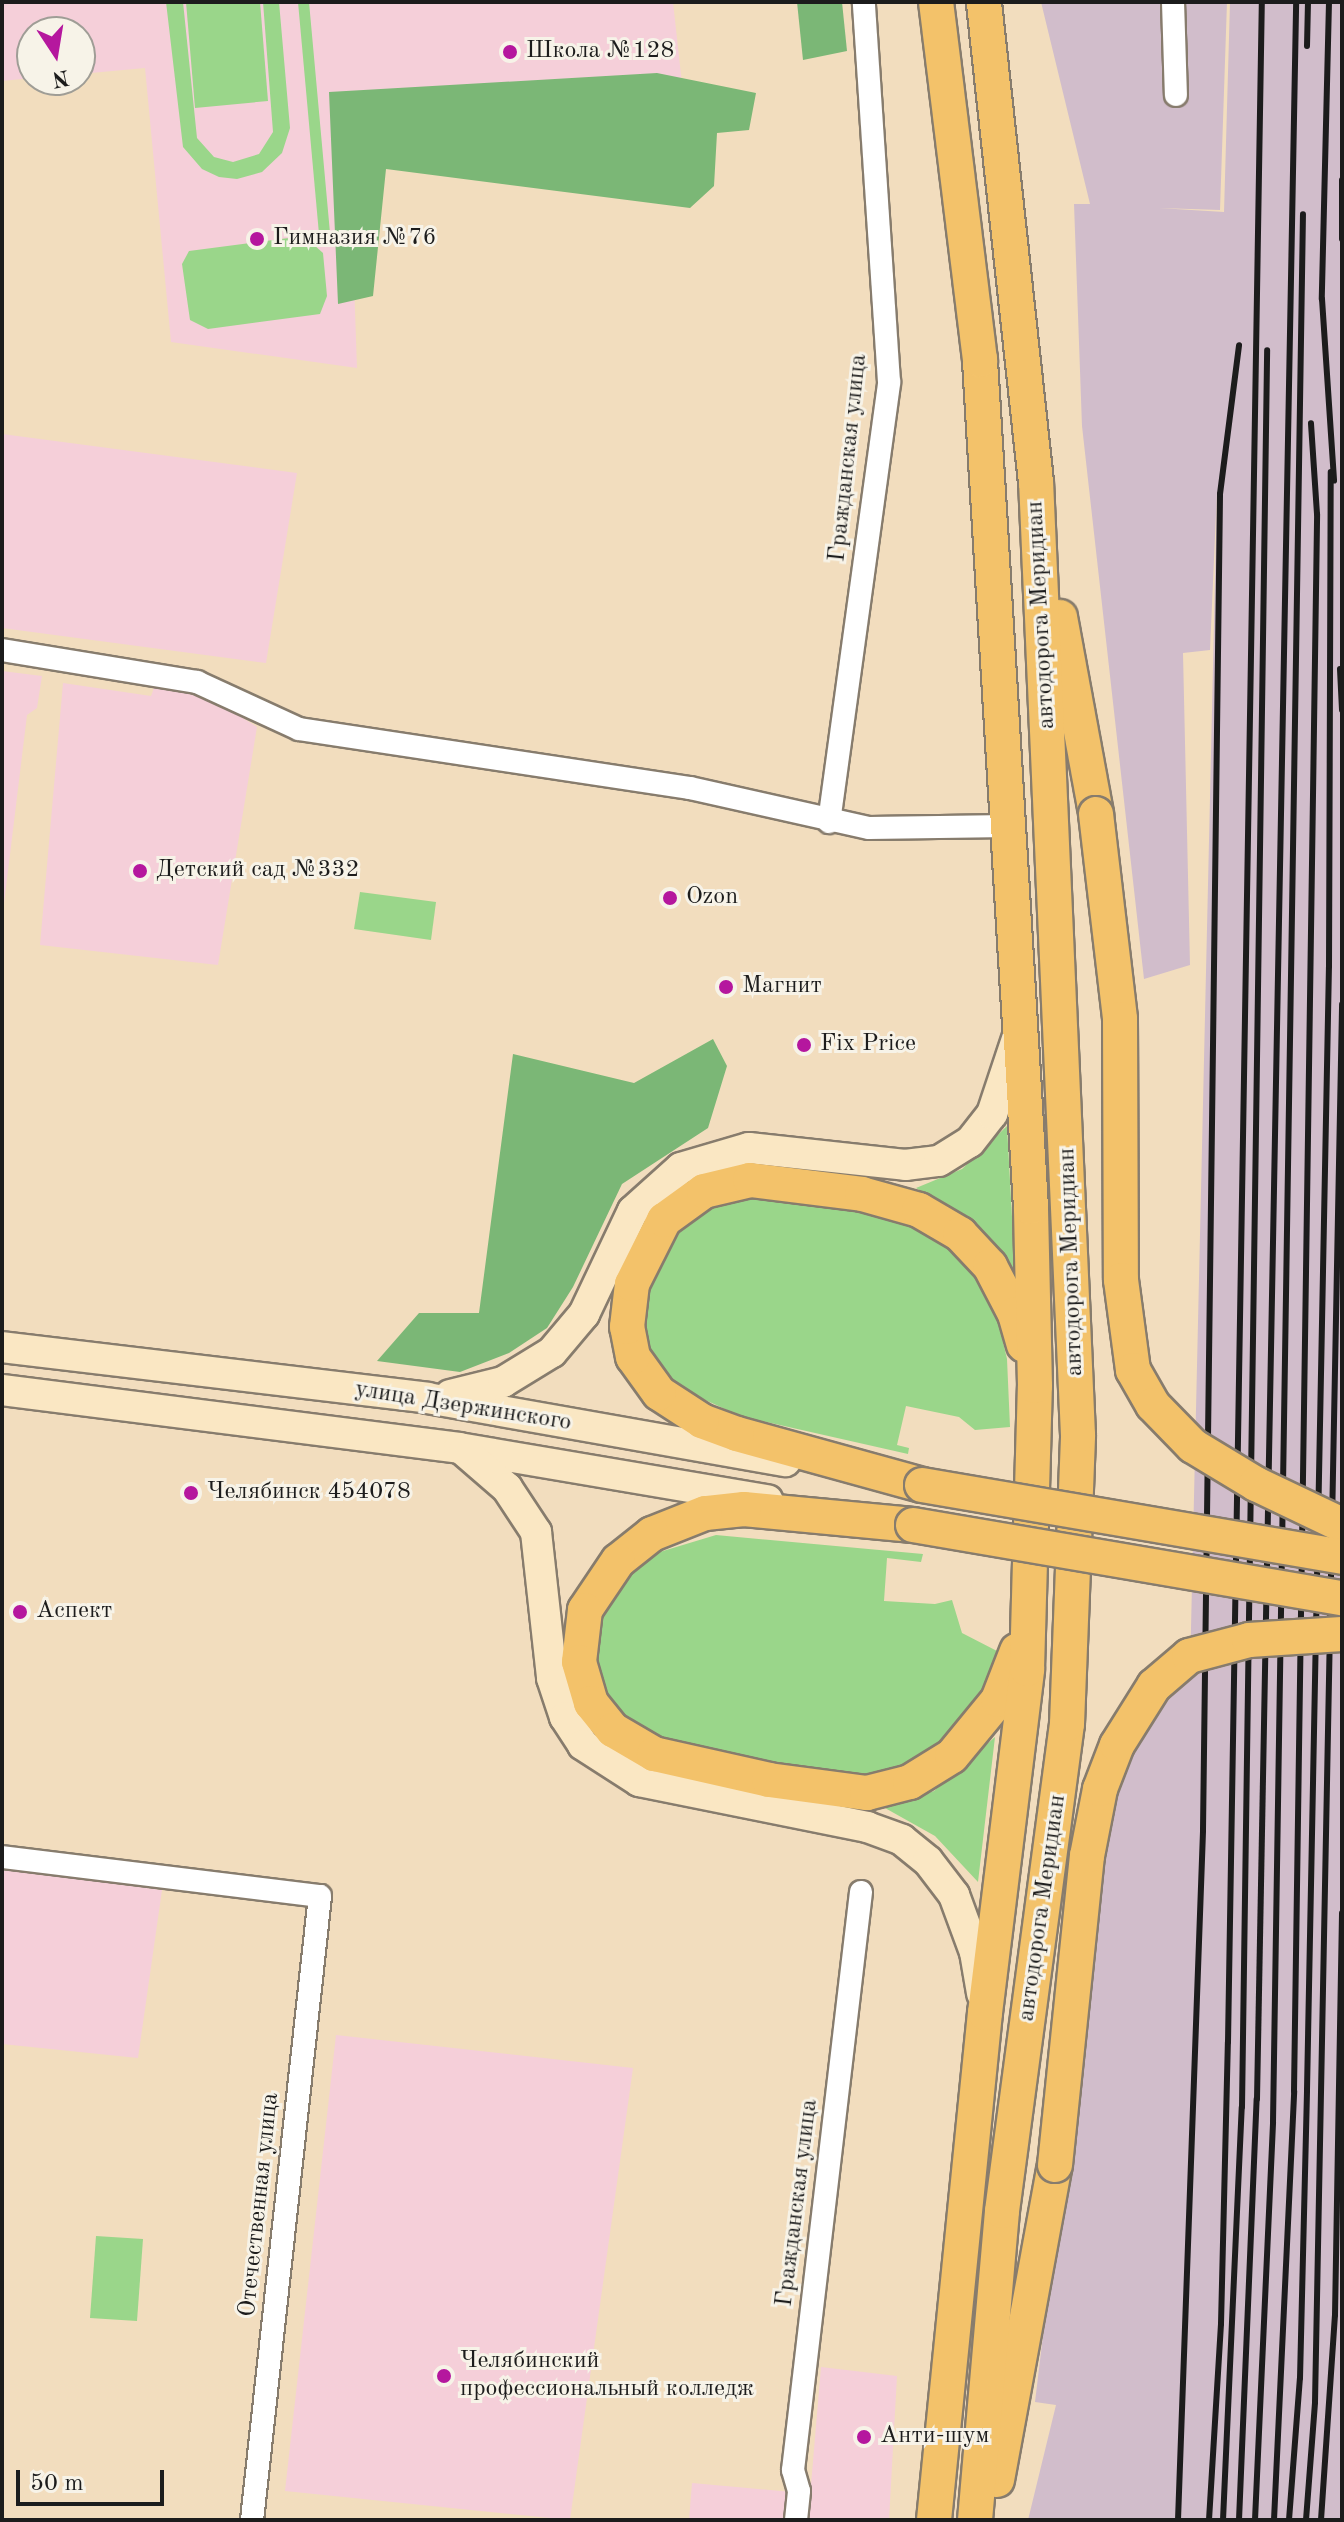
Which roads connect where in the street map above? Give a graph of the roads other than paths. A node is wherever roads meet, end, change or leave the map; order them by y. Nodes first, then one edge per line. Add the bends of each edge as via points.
1 (864, 2) edge
2 (936, 2) edge
3 (984, 2) edge
4 (1173, 2) edge
5 (1176, 95) dead end
6 (1036, 482) junction
7 (2, 650) edge
8 (829, 822) junction
9 (1009, 826) junction
10 (1020, 1026) junction
11 (2, 1347) edge
12 (1035, 1386) junction
13 (2, 1390) edge
14 (427, 1398) junction
15 (459, 1448) junction
16 (922, 1485) junction
17 (913, 1525) junction
18 (1342, 1525) edge
19 (1342, 1557) edge
20 (1342, 1598) edge
21 (1030, 1605) junction
22 (1342, 1634) edge
23 (2, 1857) edge
24 (861, 1892) dead end
25 (985, 2013) junction
26 (252, 2520) edge
27 (796, 2520) edge
28 (934, 2520) edge
29 (975, 2520) edge
30 (989, 2520) edge

1 - 8 street, Гражданская улица via 889,382
2 - 9 main road, автодорога Меридиан via 980,360
3 - 6 main road, автодорога Меридиан
4 - 5 street
6 - 18 main road, bridge via 1096,814 1120,1019 1121,1280 1133,1370 1153,1405 1193,1446 1256,1484
6 - 29 main road, автодорога Меридиан via 1074,1280 1076,1558 1067,1724 1002,2211
7 - 8 street via 197,682 299,729 690,788
8 - 9 street via 906,830
9 - 10 main road, автодорога Меридиан
10 - 12 main road, автодорога Меридиан
10 - 14 main road via 999,1101 960,1150 939,1161 905,1165 749,1148 681,1168 633,1211 584,1314 552,1352 491,1387
11 - 14 main road, улица Дзержинского
12 - 16 main road via 1015,1314 998,1277 960,1234 919,1210 813,1185 750,1180 704,1191 664,1220 632,1284 627,1327 633,1357 659,1393 702,1421 737,1434
12 - 21 main road, автодорога Меридиан
13 - 15 main road, улица Дзержинского
14 - 16 main road, улица Дзержинского
15 - 17 main road, улица Дзержинского
15 - 25 main road via 497,1476 536,1532 552,1678 565,1717 583,1745 617,1771 649,1785 867,1827 902,1840 928,1861 954,1895 975,1952
16 - 19 main road, bridge
17 - 20 main road, bridge
17 - 21 main road via 744,1509 705,1513 666,1526 618,1561 585,1610 579,1662 591,1703 623,1738 677,1761 842,1792 887,1789 932,1771 968,1740 998,1700
21 - 25 main road, автодорога Меридиан
22 - 30 main road, bridge via 1249,1640 1189,1656 1154,1686 1123,1734 1100,1789 1087,1856 1055,2165
23 - 26 street, Отечественная улица via 320,1896
24 - 27 street, Гражданская улица via 793,2470 799,2491
25 - 28 main road, автодорога Меридиан

